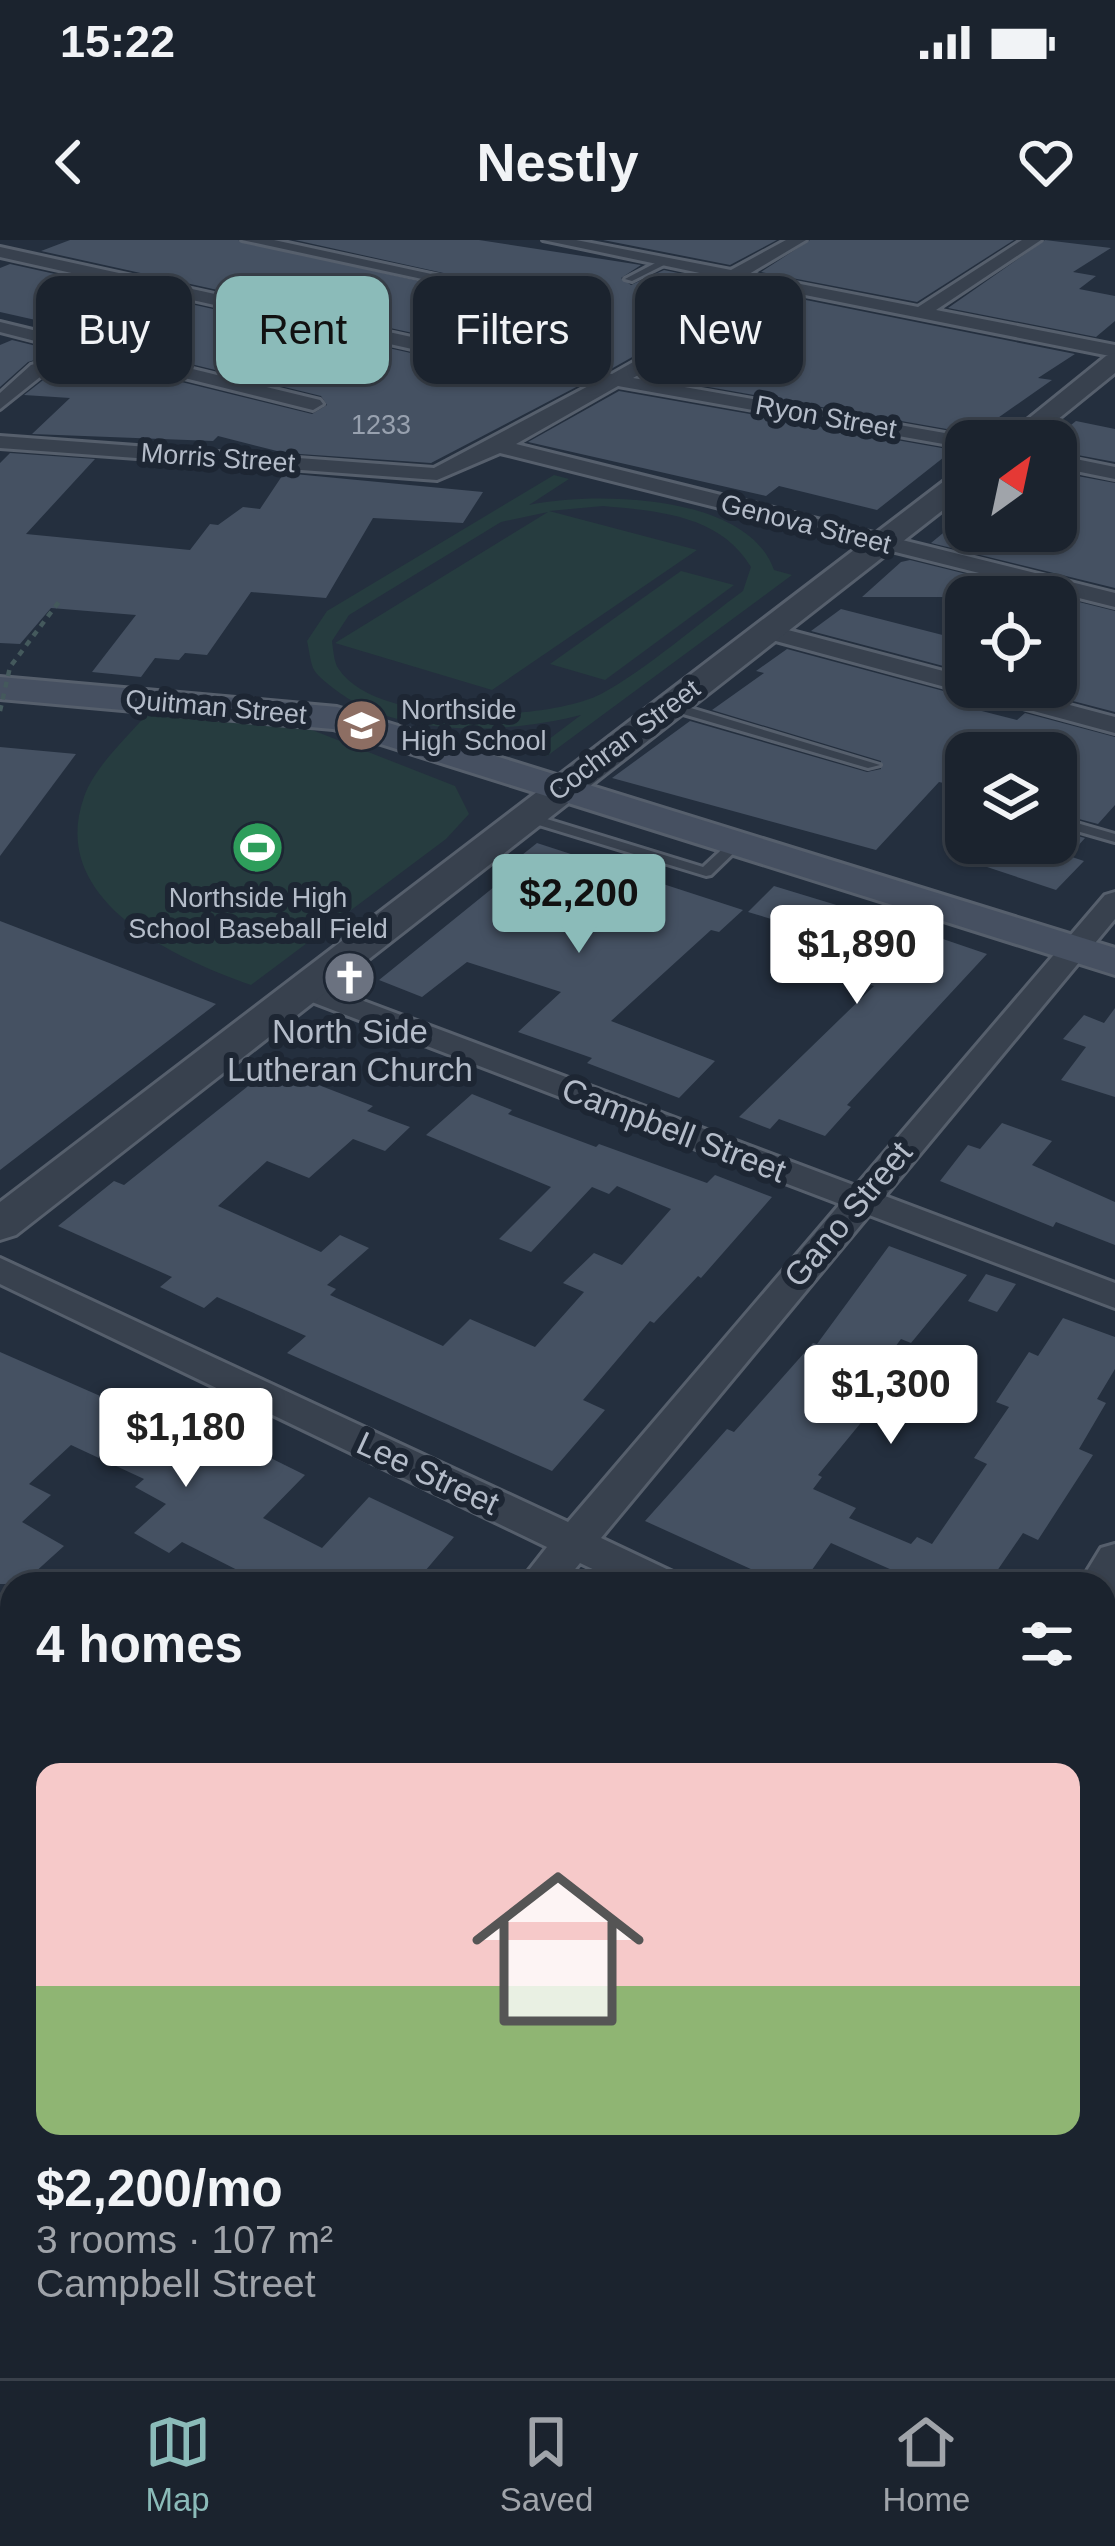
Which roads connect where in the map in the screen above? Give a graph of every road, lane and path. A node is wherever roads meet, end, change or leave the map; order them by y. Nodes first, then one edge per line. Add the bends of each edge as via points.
1 (250, 240) edge
2 (798, 240) edge
3 (1033, 240) edge
4 (561, 241) edge
5 (6, 257) edge
6 (663, 262) junction
7 (426, 276) edge
8 (734, 276) joint
9 (628, 279) dead end
10 (803, 289) edge
11 (922, 312) junction
12 (0, 327) edge
13 (36, 336) edge
14 (1115, 351) edge
15 (1115, 361) edge
16 (635, 368) edge
17 (36, 371) edge
18 (192, 375) edge
19 (614, 380) junction
20 (0, 403) edge
21 (313, 404) dead end
22 (1041, 420) edge
23 (945, 438) edge
24 (0, 442) edge
25 (498, 446) junction
26 (1077, 465) edge
27 (1115, 473) edge
28 (945, 494) edge
29 (883, 543) junction
30 (61, 599) dead end
31 (1115, 600) edge
32 (769, 632) junction
33 (945, 679) edge
34 (0, 688) edge
35 (670, 706) junction
36 (1052, 708) edge
37 (0, 711) edge
38 (1115, 725) edge
39 (873, 765) dead end
40 (561, 787) junction
41 (524, 816) junction
42 (1077, 827) edge
43 (1115, 838) edge
44 (737, 843) junction
45 (1115, 901) edge
46 (1075, 949) junction
47 (1115, 962) edge
48 (302, 988) junction
49 (859, 1200) junction
50 (0, 1225) edge
51 (0, 1270) edge
52 (1115, 1296) edge
53 (573, 1542) junction
54 (549, 1572) edge
55 (636, 1572) edge

1 - 7 street
2 - 8 street
3 - 11 street
4 - 6 street
5 - 19 street, Ryon Street
6 - 8 street
6 - 9 lane
10 - 11 street
11 - 14 street
12 - 13 street
15 - 22 street
16 - 19 street
17 - 20 street
18 - 21 street
19 - 23 street, Ryon Street
19 - 25 street
24 - 25 street, Morris Street via 437,474
25 - 29 street, Genova Street
26 - 27 street
28 - 29 street, Cochran Street
29 - 31 street, Genova Street
29 - 32 street, Cochran Street
30 - 37 path, bridge via 10,667
32 - 33 street
32 - 35 street, Cochran Street
34 - 40 main road, Quitman Street via 337,718
35 - 39 lane
35 - 40 street, Cochran Street
36 - 38 street
40 - 41 street, Cochran Street
40 - 44 main road, Quitman Street
41 - 44 lane via 706,872
41 - 48 street, Cochran Street
42 - 43 lane
44 - 46 main road, Quitman Street
45 - 46 street, Gano Street
46 - 47 main road, Quitman Street
46 - 49 street, Gano Street
48 - 49 street, Campbell Street
48 - 50 street, Cochran Street
49 - 52 street, Campbell Street
49 - 53 street, Gano Street
51 - 53 street, Lee Street
53 - 54 street, Gano Street
53 - 55 street, Lee Street

